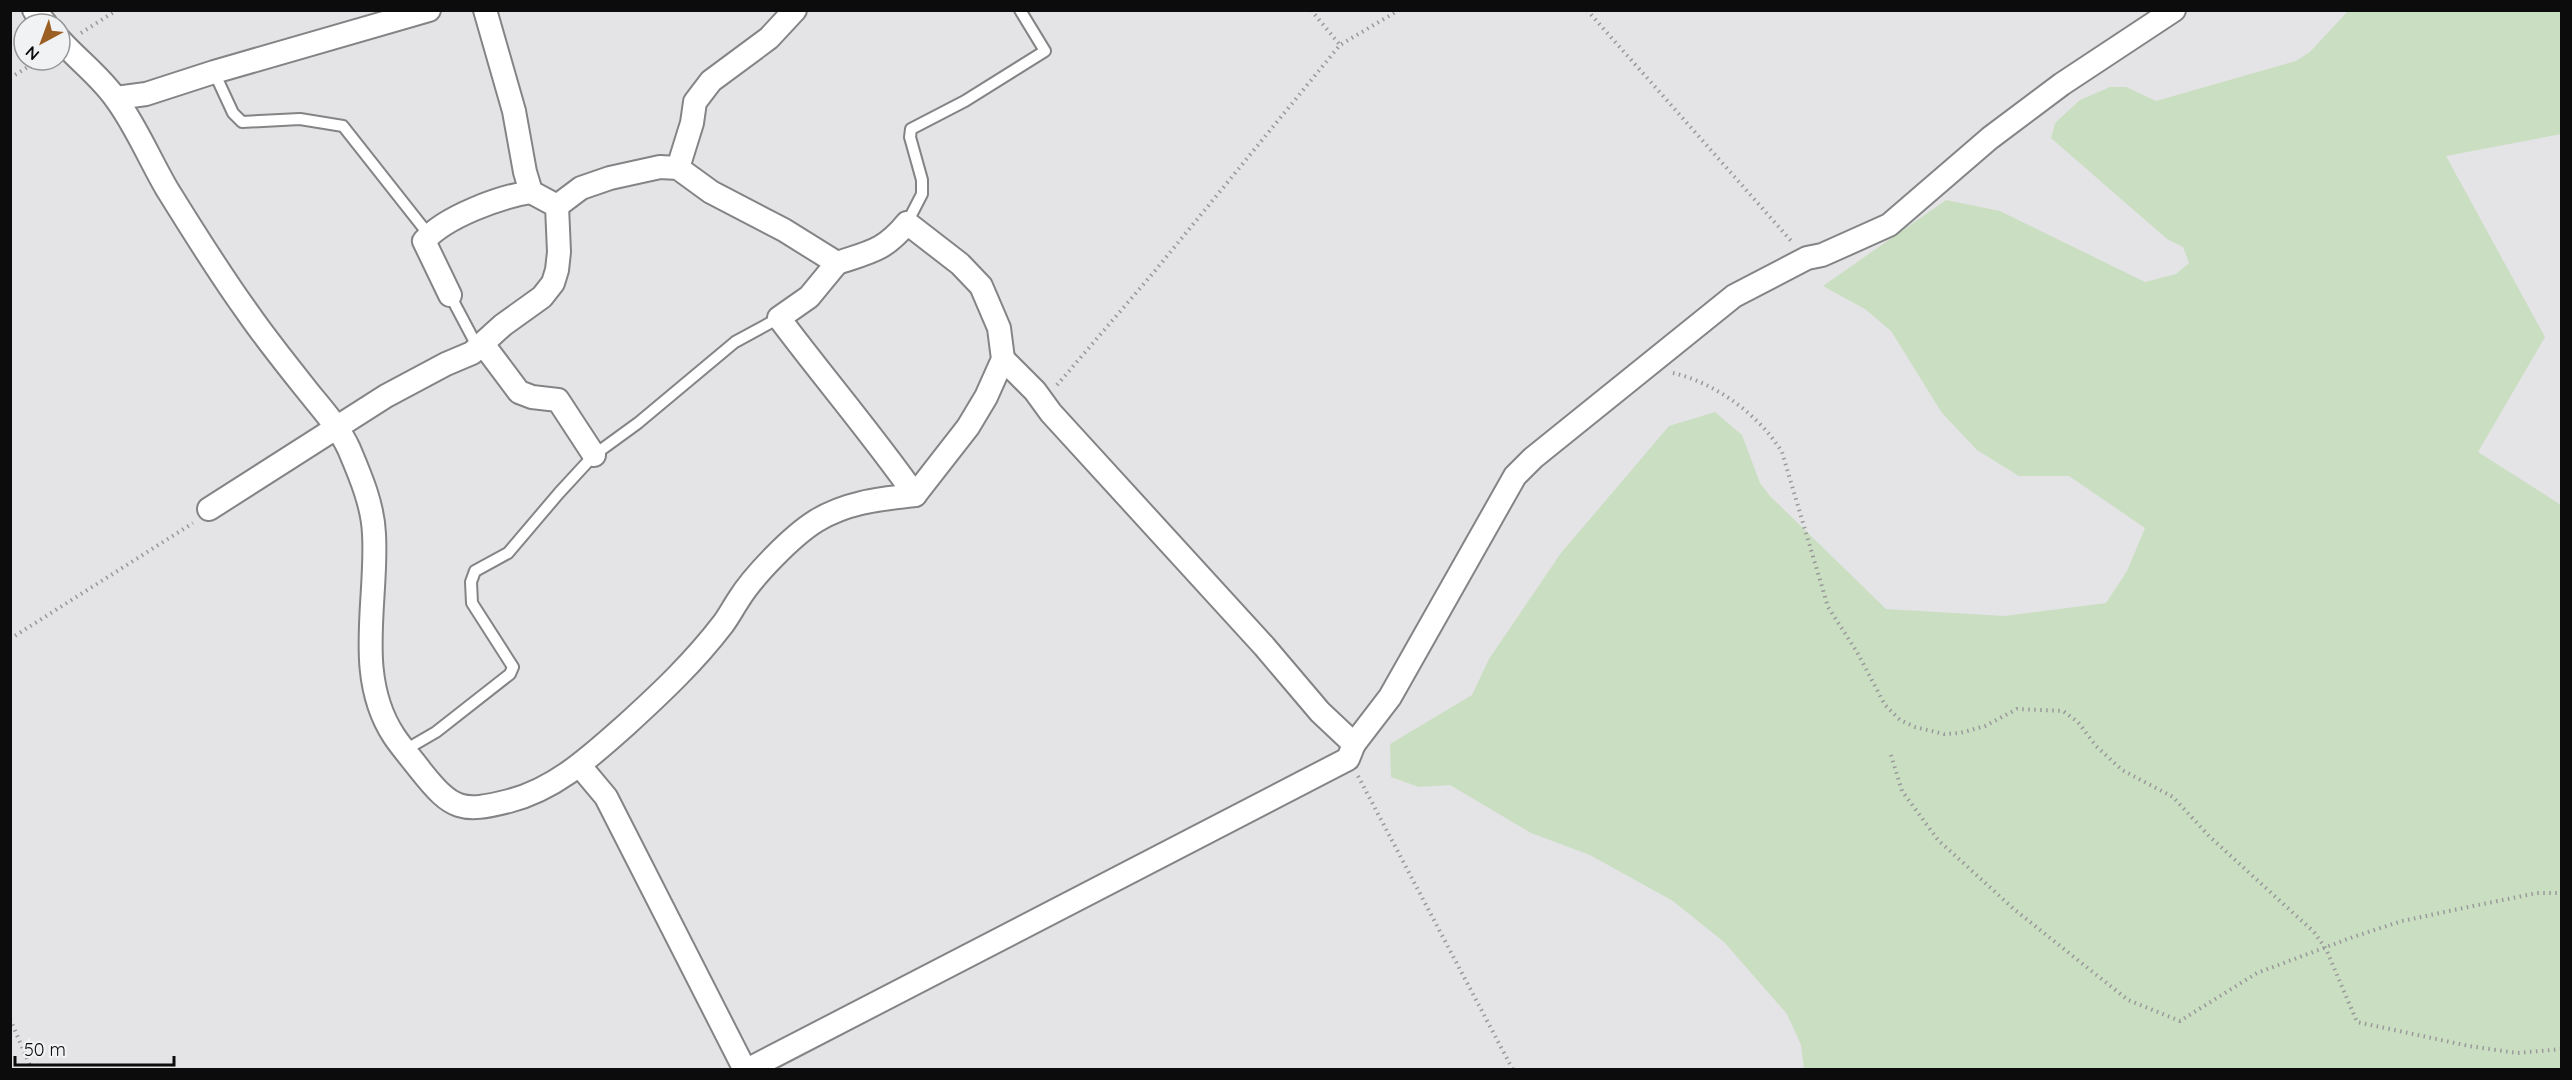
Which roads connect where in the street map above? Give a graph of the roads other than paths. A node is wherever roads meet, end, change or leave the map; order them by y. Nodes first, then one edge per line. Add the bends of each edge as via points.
1 (429, 10) edge
2 (795, 10) edge
3 (1020, 10) edge
4 (2174, 10) edge
5 (490, 12) edge
6 (72, 52) edge
7 (214, 72) junction
8 (116, 98) junction
9 (678, 168) junction
10 (531, 192) junction
11 (557, 206) junction
12 (907, 223) junction
13 (429, 235) junction
14 (837, 263) junction
15 (450, 295) joint
16 (779, 318) junction
17 (481, 346) junction
18 (1003, 358) junction
19 (337, 428) junction
20 (594, 455) junction
21 (915, 495) junction
22 (209, 509) road end
23 (405, 750) junction
24 (1351, 751) junction
25 (580, 766) junction
26 (746, 1070) edge

1 - 7 street
2 - 9 street via 779,29 702,92
3 - 12 lane via 1046,51 911,129 922,194
4 - 24 street via 2062,84 1990,138 1889,225 1807,258 1734,296 1533,458 1515,476 1390,697
5 - 10 street
6 - 8 street
7 - 8 street via 146,94
7 - 13 lane via 233,113 242,122 300,118 343,126
8 - 19 street via 225,280
9 - 11 street via 660,167 610,178 580,188
9 - 14 street via 711,192
10 - 11 street
10 - 13 street via 480,207
11 - 17 street via 560,252 553,283 542,297
12 - 14 street via 881,249
12 - 18 street via 960,264 981,286 999,328
13 - 15 street via 424,241
14 - 16 street via 809,297
15 - 17 lane
16 - 20 lane via 735,342
16 - 21 street
17 - 19 street via 386,396
17 - 20 street via 519,393 558,400
18 - 21 street via 968,427
18 - 24 street via 1264,646
19 - 22 street
19 - 23 street via 372,512 372,677 386,722
20 - 23 lane via 508,553 472,575 472,603 513,667 510,674 436,732
21 - 25 street via 870,500 843,508 796,536 740,596 700,654 661,695
23 - 25 street via 449,800 474,809 519,798
24 - 26 street
25 - 26 street via 606,797

